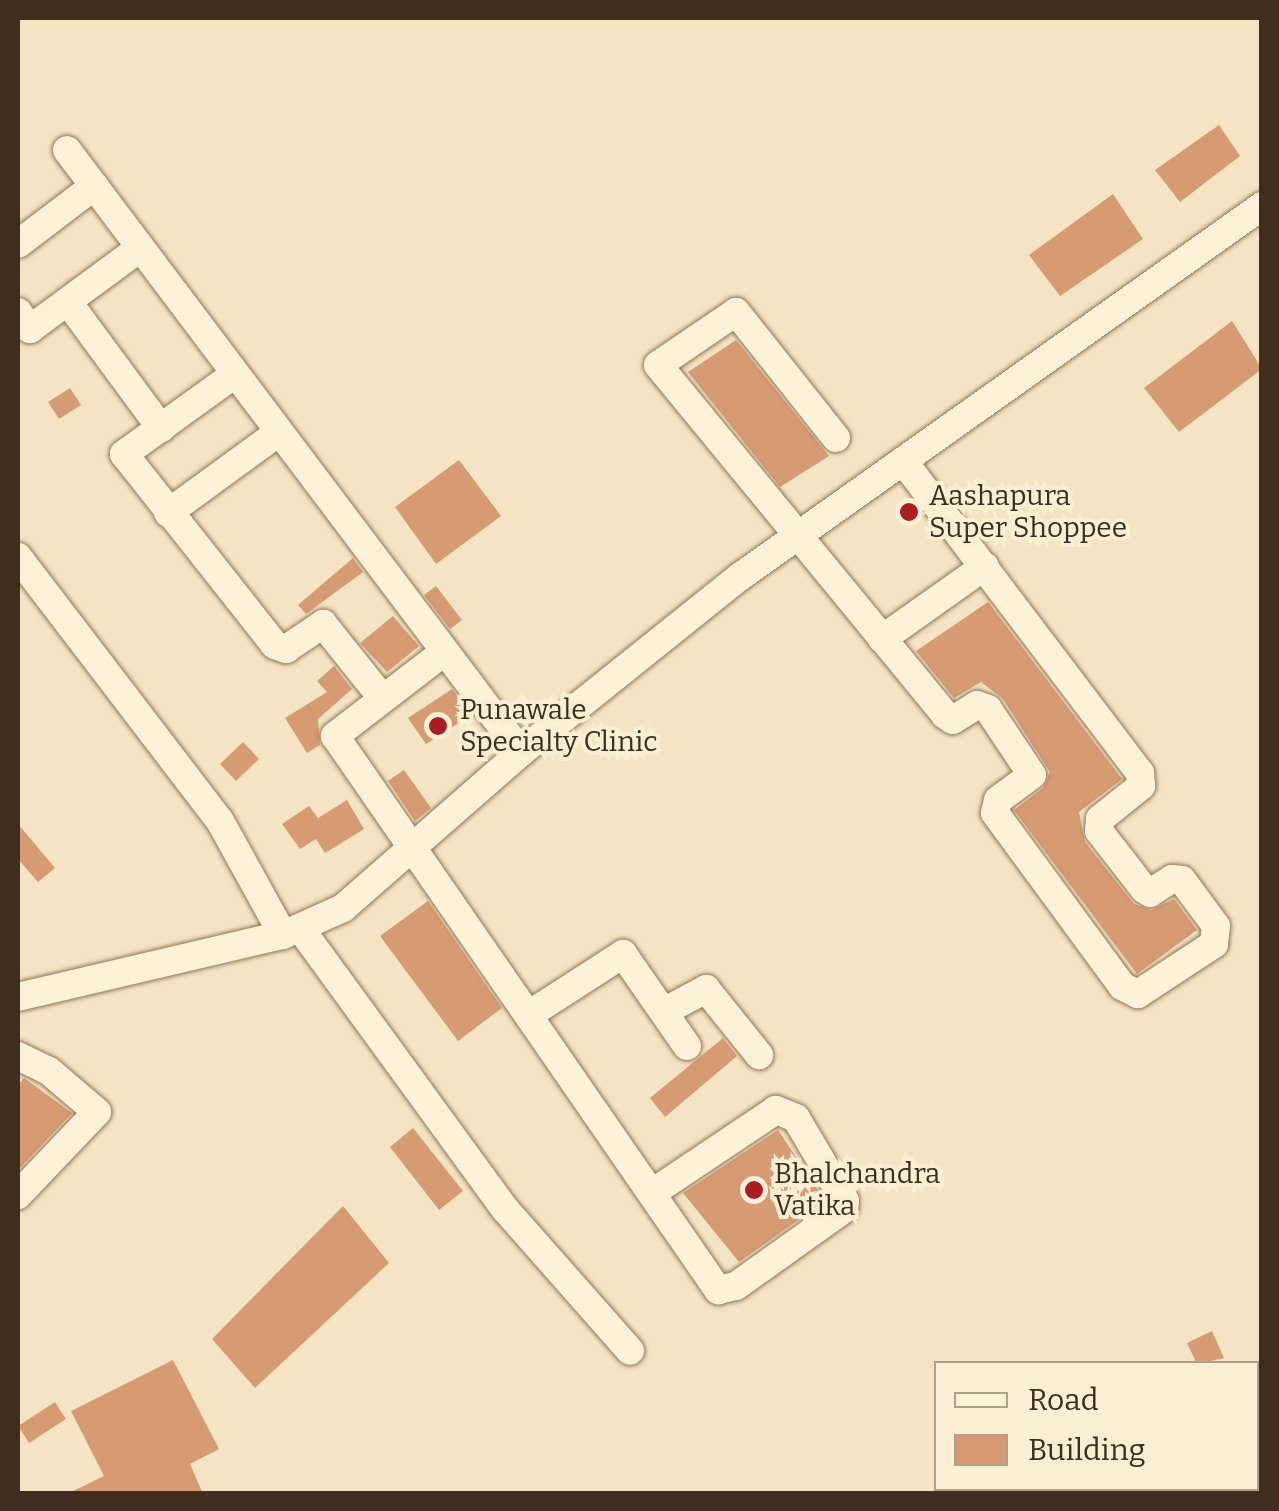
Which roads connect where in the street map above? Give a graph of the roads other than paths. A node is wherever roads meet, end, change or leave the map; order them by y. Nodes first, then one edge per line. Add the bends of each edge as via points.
1 (67, 150) dead end
2 (94, 186) junction
3 (1262, 206) edge
4 (18, 244) edge
5 (140, 248) junction
6 (68, 302) junction
7 (18, 312) edge
8 (235, 374) junction
9 (160, 428) junction
10 (279, 432) junction
11 (836, 438) dead end
12 (903, 461) junction
13 (168, 513) junction
14 (798, 536) junction
15 (18, 557) edge
16 (985, 566) junction
17 (882, 639) junction
18 (444, 652) junction
19 (383, 700) junction
20 (521, 752) junction
21 (415, 846) junction
22 (291, 932) junction
23 (18, 997) edge
24 (665, 1011) junction
25 (530, 1014) junction
26 (687, 1046) dead end
27 (759, 1055) dead end
28 (18, 1056) edge
29 (652, 1193) junction
30 (18, 1195) edge
31 (630, 1351) dead end

1 - 2 street
2 - 4 street
2 - 5 street
3 - 12 street
5 - 6 street
5 - 8 street
6 - 7 street via 30,330
6 - 9 street
8 - 9 street
8 - 10 street
9 - 13 street via 124,454
10 - 13 street
10 - 18 street
11 - 14 street via 736,312 658,365
12 - 14 street
12 - 16 street
13 - 19 street via 275,645 286,648 323,624
14 - 17 street
14 - 20 street
15 - 22 street via 220,822
16 - 17 street
16 - 17 street via 1140,773 1140,786 1100,819 1099,832 1150,893 1182,880 1216,926 1214,944 1138,994 1122,986 996,813 998,800 1031,777 988,709 977,706 948,718
18 - 19 street
18 - 20 street
19 - 21 street via 336,736
20 - 21 street
21 - 22 street via 342,908
21 - 25 street
22 - 23 street
22 - 31 street via 505,1209
24 - 25 street via 623,954
24 - 26 street
24 - 27 street via 706,989
25 - 29 street
28 - 30 street via 49,1071 97,1112
29 - 29 street via 718,1290 727,1291 844,1209 845,1201 796,1118 776,1110

